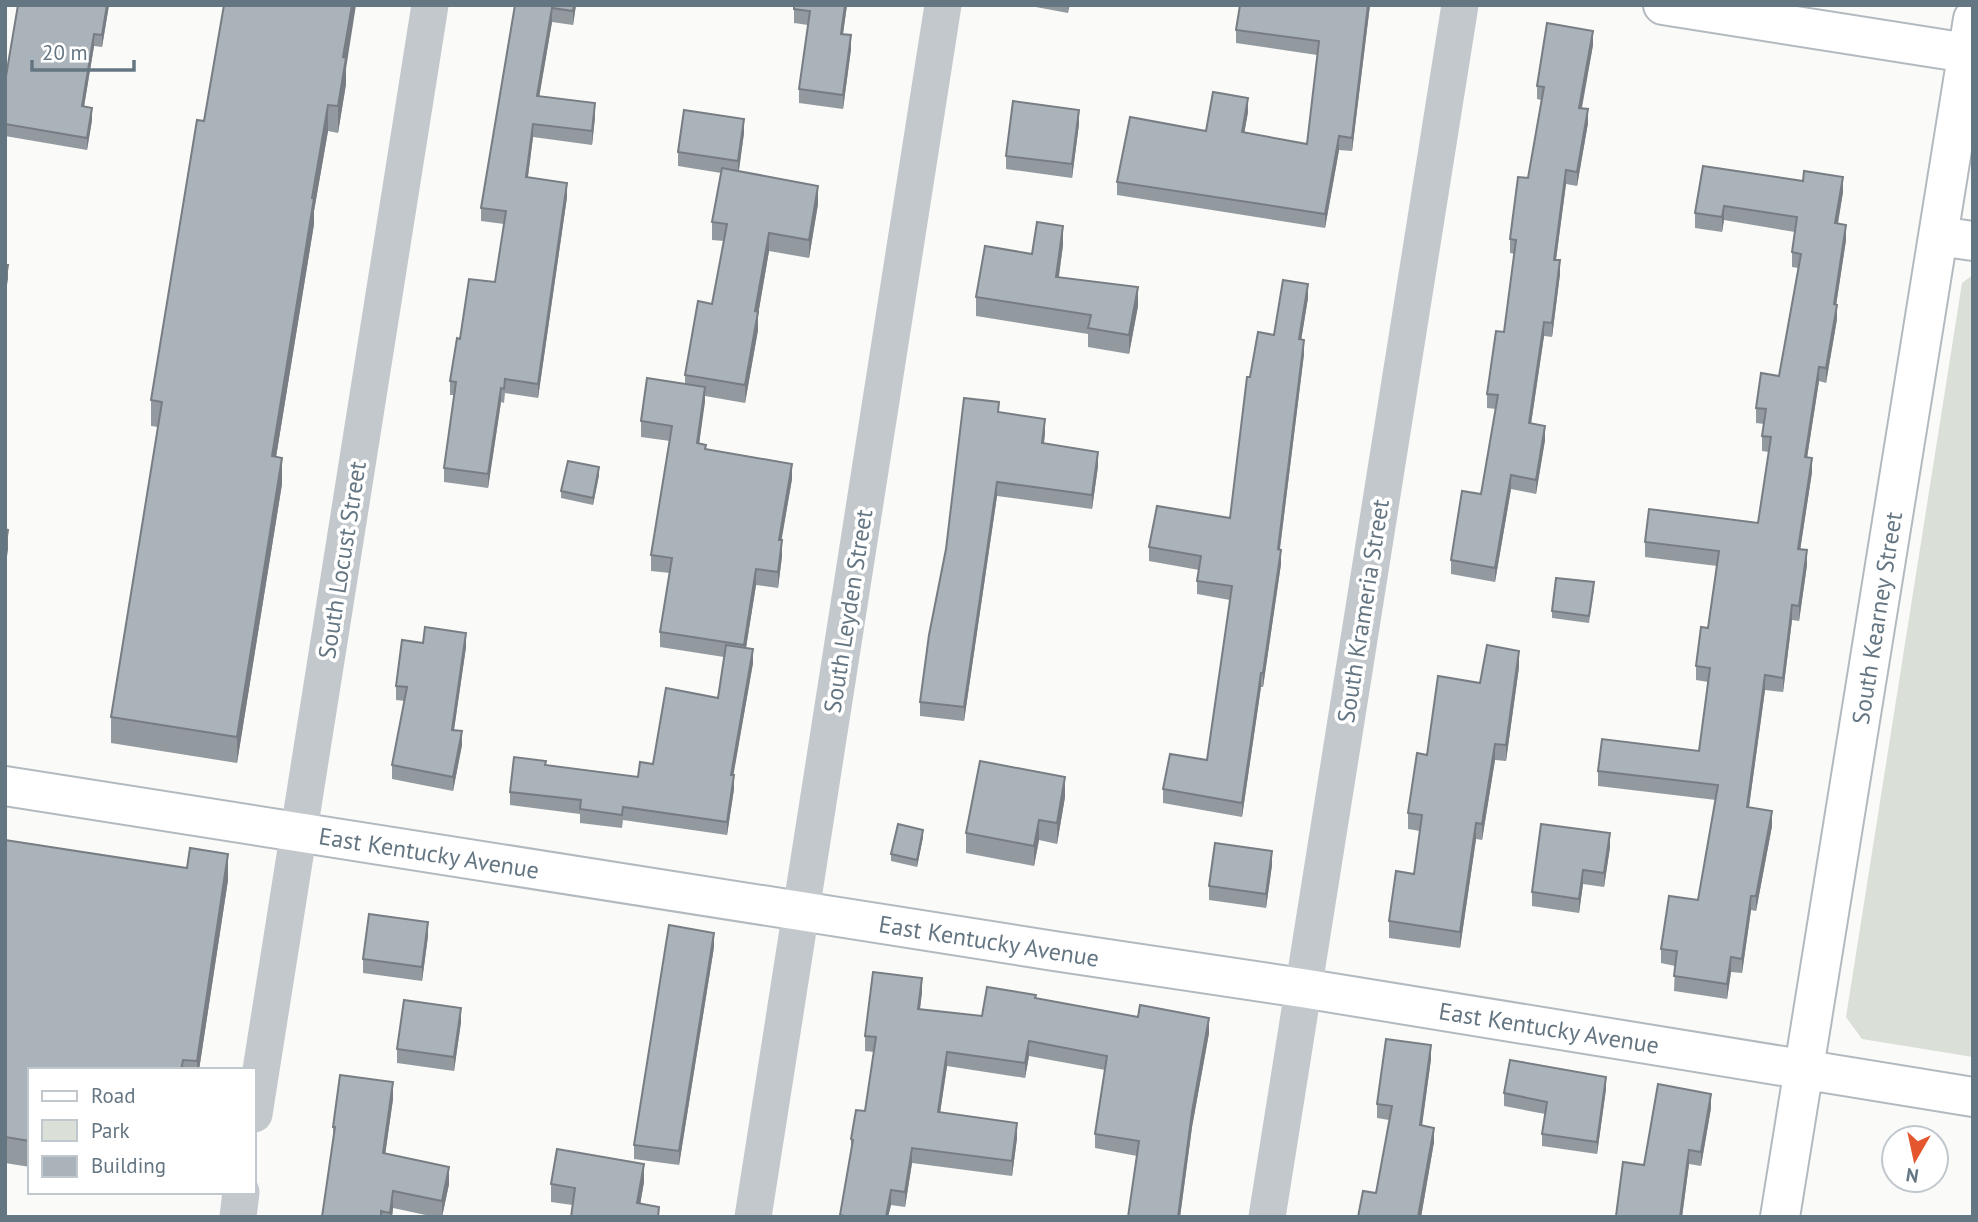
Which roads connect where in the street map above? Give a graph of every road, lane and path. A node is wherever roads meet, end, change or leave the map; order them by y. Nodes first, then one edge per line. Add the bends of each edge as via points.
1 (430, 5) edge
2 (943, 5) edge
3 (1460, 5) edge
4 (1663, 5) edge
5 (1970, 36) edge
6 (1956, 239) edge
7 (5, 786) edge
8 (298, 833) junction
9 (802, 912) junction
10 (1302, 988) junction
11 (1804, 1070) junction
12 (1973, 1097) edge
13 (256, 1101) edge
14 (241, 1194) edge
15 (237, 1217) edge
16 (753, 1217) edge
17 (1267, 1217) edge
18 (1780, 1217) edge

1 - 8 street, South Locust Street
2 - 9 street, South Leyden Street
3 - 10 street, South Krameria Street
4 - 5 street
5 - 6 street, South Kearney Street
6 - 11 street, South Kearney Street
7 - 8 street, East Kentucky Avenue
8 - 9 street, East Kentucky Avenue
8 - 13 street, South Locust Street
9 - 10 street, East Kentucky Avenue
9 - 16 street, South Leyden Street
10 - 11 street, East Kentucky Avenue
10 - 17 street, South Krameria Street
11 - 12 street, East Kentucky Avenue
11 - 18 street, South Kearney Street
14 - 15 street

